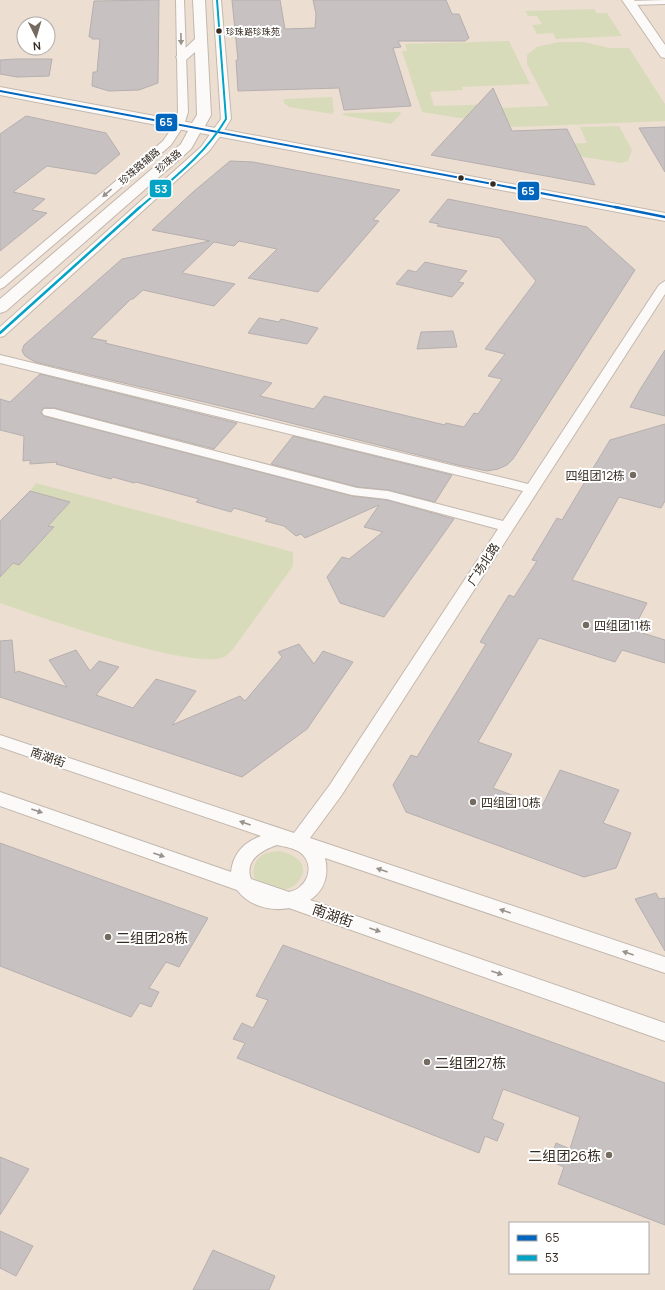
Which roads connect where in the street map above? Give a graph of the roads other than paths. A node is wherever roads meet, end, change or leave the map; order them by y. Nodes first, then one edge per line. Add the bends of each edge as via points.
1 (180, 0) edge
2 (199, 0) edge
3 (217, 0) edge
4 (629, 2) edge
5 (665, 2) edge
6 (201, 40) junction
7 (665, 54) edge
8 (182, 56) junction
9 (0, 91) edge
10 (179, 125) junction
11 (198, 129) junction
12 (218, 133) junction
13 (149, 199) junction
14 (110, 212) junction
15 (665, 217) edge
16 (56, 237) junction
17 (81, 237) junction
18 (106, 237) junction
19 (0, 285) edge
20 (665, 285) edge
21 (0, 308) edge
22 (0, 333) edge
23 (0, 359) edge
24 (49, 412) dead end
25 (532, 489) junction
26 (508, 527) junction
27 (0, 741) edge
28 (0, 798) edge
29 (298, 841) junction
30 (243, 884) junction
31 (289, 900) junction
32 (665, 965) edge
33 (665, 1032) edge

1 -> 8 street, 珍珠路辅路
2 - 6 street, 珍珠路
3 - 12 street via 226,119
4 - 5 street
4 - 7 street
6 - 8 street
6 - 11 street, 珍珠路 via 204,115
8 - 10 street, 珍珠路辅路 via 183,112
9 - 10 street
10 - 11 street
10 -> 16 street, 珍珠路辅路 via 167,143
11 - 12 street
11 - 14 street, 珍珠路 via 186,146
12 - 13 street via 205,149
12 - 15 street
13 - 14 street
13 - 18 street
14 - 17 street, 珍珠路
16 - 17 street
16 - 19 street, 珍珠路辅路
17 - 18 street
17 - 21 street, 珍珠路
18 - 22 street
20 - 25 street, 广场北路
23 - 25 street
24 - 26 street via 358,492 388,495
25 - 26 street, 广场北路
26 - 29 street, 广场北路 via 335,791
29 -> 27 street, 南湖街
28 -> 30 street, 南湖街
29 - 30 street via 277,838 256,844 244,854 239,867 239,876
29 - 31 street via 308,846 314,854 319,871 317,880 311,888 303,895
32 -> 29 street, 南湖街
30 - 31 street, 南湖街
31 -> 33 street, 南湖街

